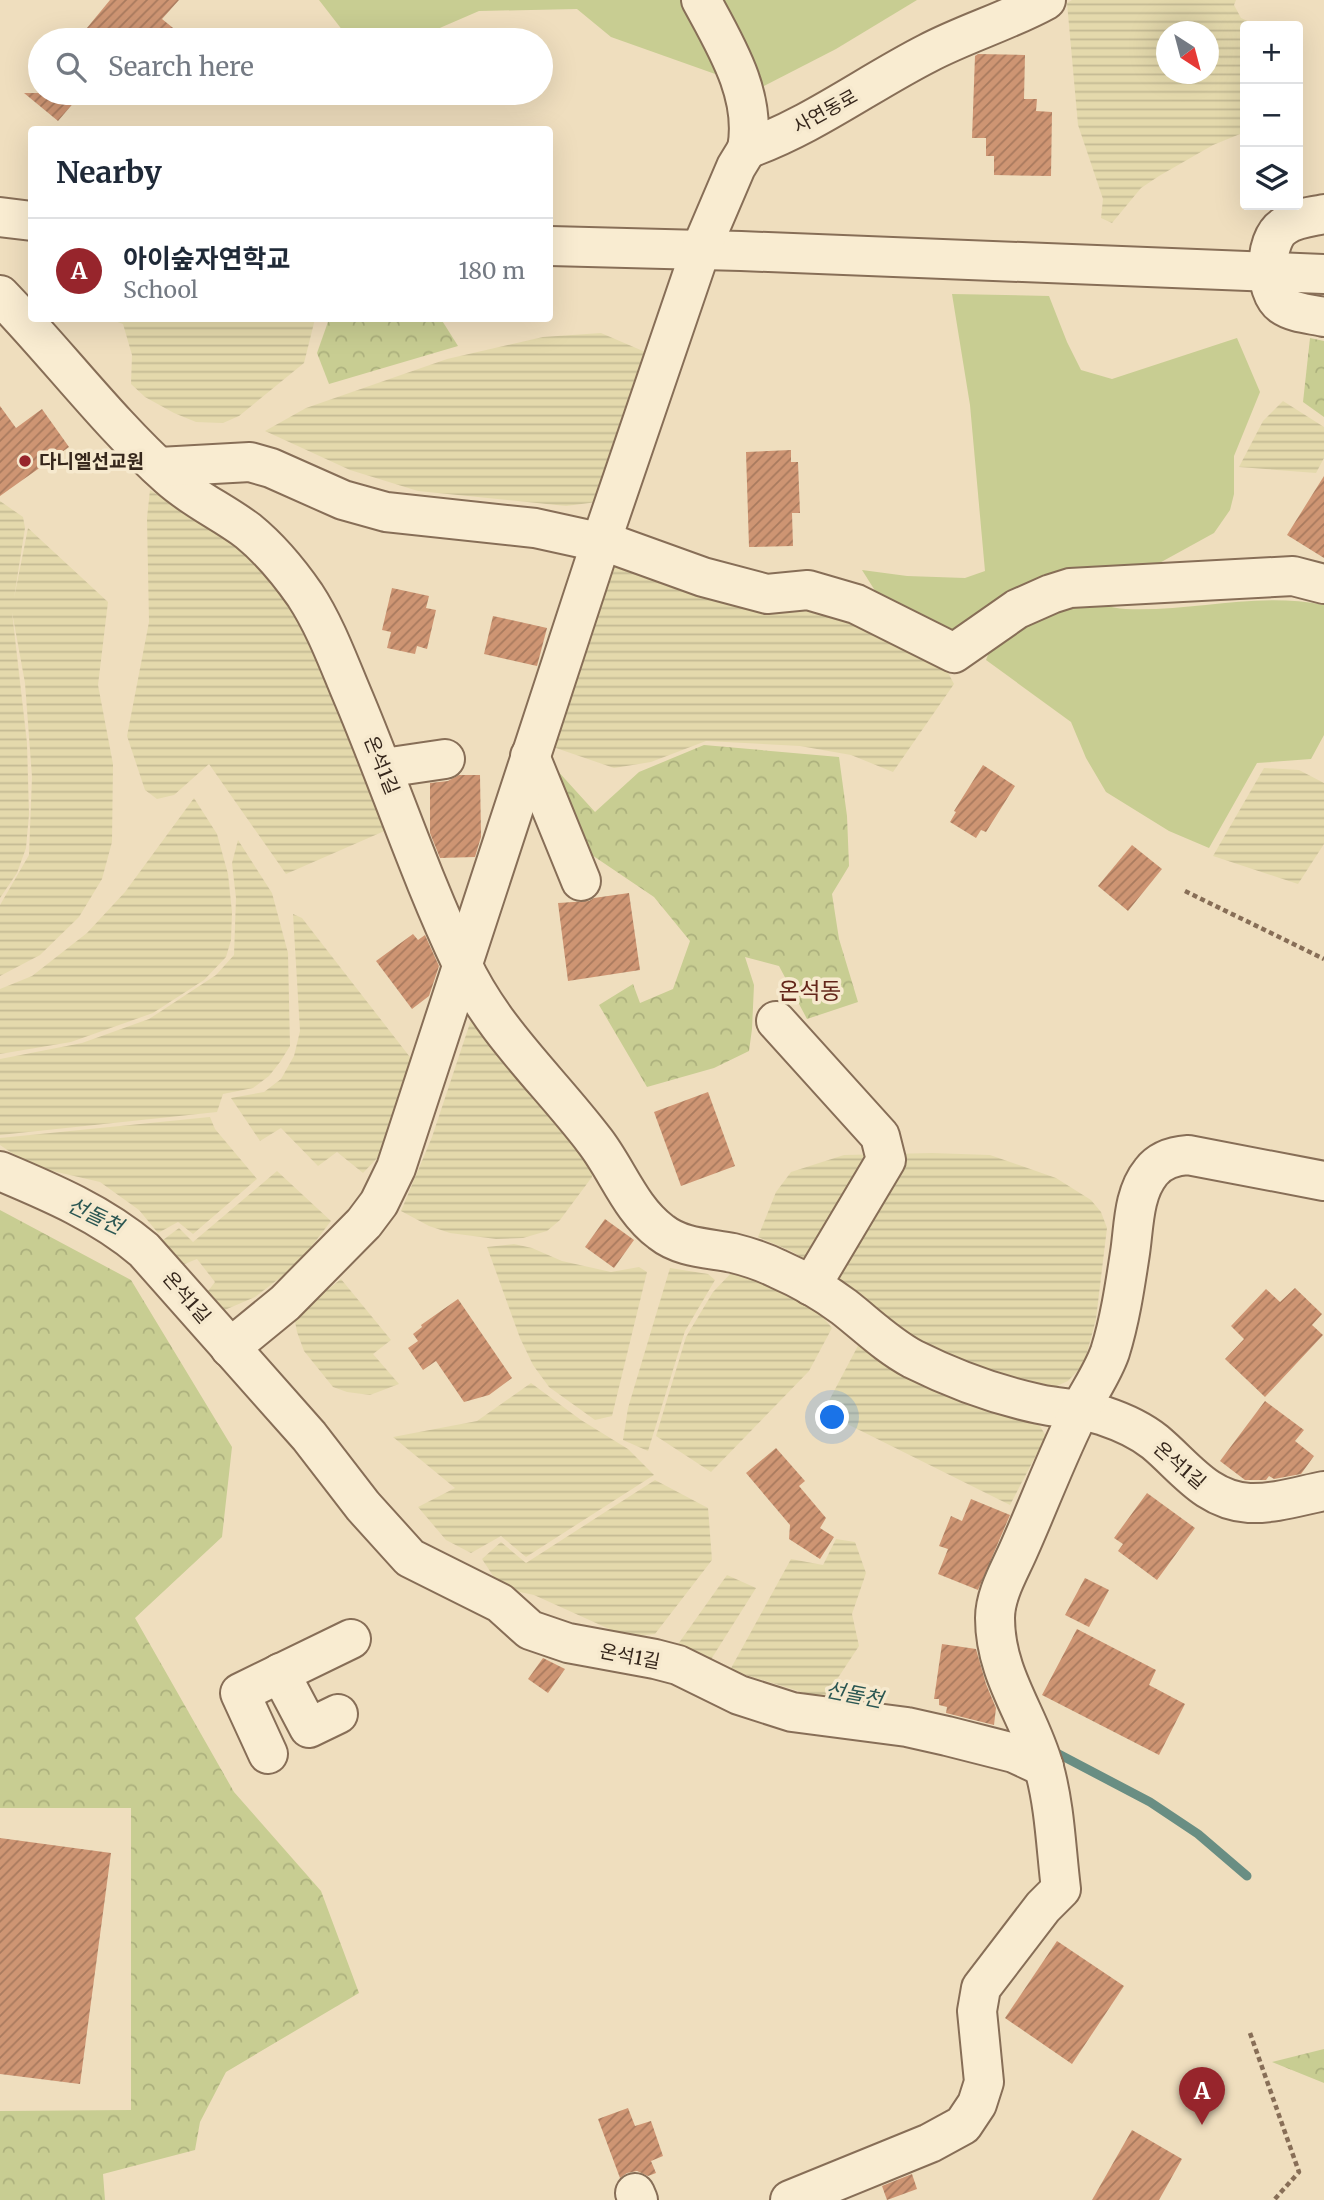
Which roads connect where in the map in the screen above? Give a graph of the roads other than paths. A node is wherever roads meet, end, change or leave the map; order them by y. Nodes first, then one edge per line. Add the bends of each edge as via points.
1 (701, 0) edge
2 (1046, 0) edge
3 (747, 149) junction
4 (1324, 214) edge
5 (0, 217) edge
6 (28, 220) edge
7 (553, 246) edge
8 (701, 249) junction
9 (1268, 271) junction
10 (1324, 274) edge
11 (0, 295) edge
12 (1324, 317) edge
13 (159, 467) junction
14 (601, 542) junction
15 (1324, 584) edge
16 (530, 757) junction
17 (445, 759) dead end
18 (384, 768) junction
19 (581, 881) dead end
20 (462, 964) junction
21 (776, 1021) dead end
22 (0, 1171) edge
23 (1324, 1181) edge
24 (811, 1286) junction
25 (230, 1348) junction
26 (1081, 1409) junction
27 (1324, 1491) edge
28 (351, 1639) dead end
29 (280, 1673) junction
30 (338, 1714) dead end
31 (268, 1754) dead end
32 (1044, 1767) junction
33 (790, 2200) edge

1 - 3 street via 744,91 750,112
2 - 3 street, 사연동로 via 931,51 825,113
3 - 8 street
4 - 9 street via 1294,220 1278,230
5 - 6 street
7 - 8 street
8 - 9 street
8 - 14 street
9 - 10 street
9 - 12 street via 1272,293 1285,307
11 - 13 street, 온석1길
13 - 14 street via 250,462 343,500 386,512 535,528
13 - 18 street, 온석1길 via 247,531 284,567 319,618
14 - 15 street via 767,594 808,590 856,604 954,653 1017,609 1070,588 1293,576
14 - 16 street
16 - 19 street
16 - 20 street
17 - 18 street
18 - 20 street, 온석1길
20 - 24 street, 온석1길 via 488,1011 596,1142 653,1226 680,1243 749,1257
20 - 25 street via 396,1168 379,1203 299,1290
21 - 24 street via 880,1136 886,1160
22 - 25 street, 온석1길 via 58,1197 131,1239
23 - 26 street via 1188,1155 1172,1157 1154,1168 1138,1200 1110,1352
24 - 26 street, 온석1길 via 846,1308 882,1340 925,1364 1022,1400
25 - 32 street, 온석1길 via 410,1558 500,1603 530,1630 568,1643 678,1665 739,1695 792,1712 907,1727 1014,1753
26 - 27 street, 온석1길 via 1140,1432 1203,1486 1227,1499 1267,1502
26 - 32 street via 996,1607 1001,1666
28 - 29 street
29 - 30 street via 309,1728
29 - 31 street via 240,1693
32 - 33 street via 1061,1889 981,1988 977,2007 984,2082 977,2104 954,2131

